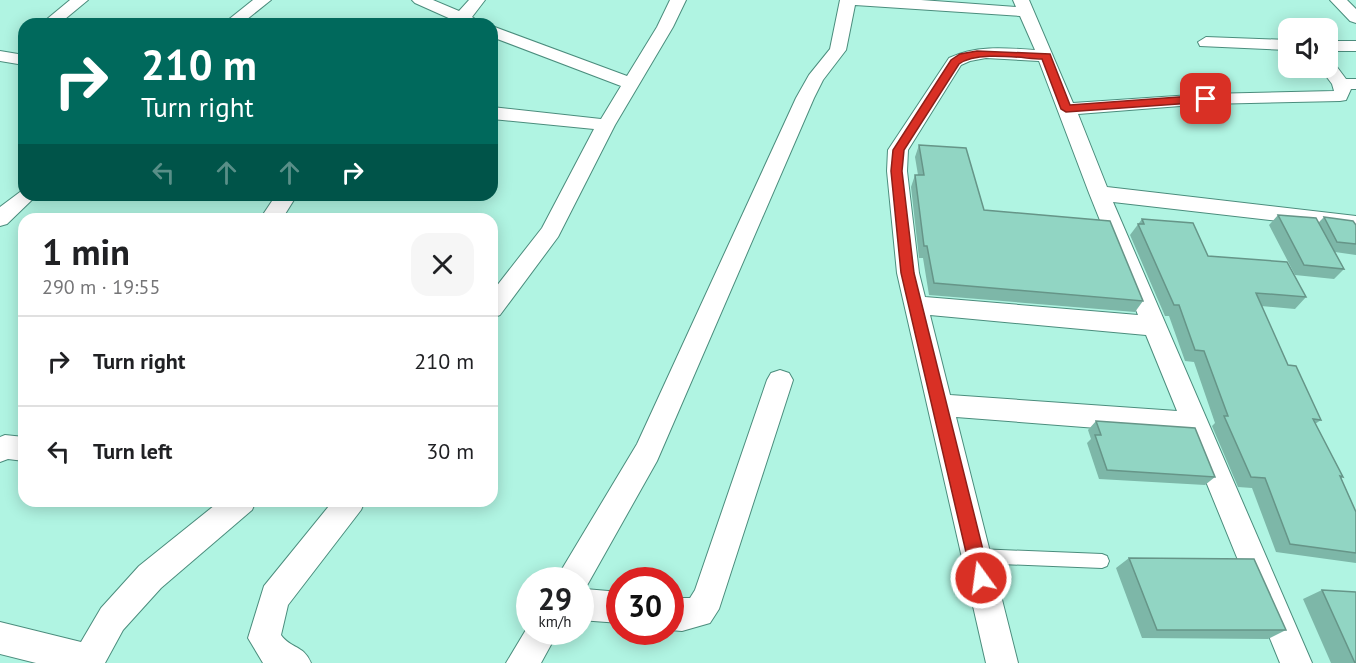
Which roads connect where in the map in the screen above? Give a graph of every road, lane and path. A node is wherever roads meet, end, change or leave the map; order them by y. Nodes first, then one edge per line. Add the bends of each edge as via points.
1 (80, 0) edge
2 (245, 0) edge
3 (420, 0) edge
4 (477, 0) edge
5 (678, 0) edge
6 (848, 0) edge
7 (853, 0) edge
8 (1338, 0) edge
9 (262, 1) edge
10 (1023, 6) edge
11 (57, 18) edge
12 (239, 18) edge
13 (461, 18) edge
14 (469, 18) edge
15 (1356, 18) edge
16 (498, 33) edge
17 (1206, 42) dead end
18 (1278, 45) edge
19 (1338, 46) edge
20 (1356, 46) edge
21 (1046, 56) junction
22 (629, 83) junction
23 (1348, 84) edge
24 (1066, 109) junction
25 (498, 114) edge
26 (606, 125) junction
27 (1100, 193) junction
28 (20, 201) edge
29 (0, 219) edge
30 (1356, 223) edge
31 (498, 301) edge
32 (915, 305) junction
33 (1155, 326) junction
34 (780, 381) dead end
35 (938, 405) junction
36 (1197, 424) junction
37 (18, 448) edge
38 (0, 450) edge
39 (235, 507) edge
40 (346, 507) edge
41 (976, 556) junction
42 (1102, 561) dead end
43 (581, 567) edge
44 (684, 615) edge
45 (0, 638) edge
46 (534, 645) edge
47 (88, 662) edge
48 (295, 663) edge
49 (522, 663) edge
50 (1002, 663) edge
51 (1296, 663) edge

1 - 11 street
2 - 9 street
3 - 13 street
4 - 14 street
5 - 22 street
6 - 43 street via 838,50 821,69 805,98 647,452
7 - 10 street
8 - 15 street
9 - 12 street
10 - 21 street
16 - 22 street
17 - 18 street
19 - 20 street
21 - 24 street
21 - 32 street via 963,56 955,62 898,150 908,273
22 - 26 street
23 - 24 street via 1340,96 1329,97 1206,99
24 - 27 street
25 - 26 street
26 - 31 street via 550,232
27 - 30 street
27 - 33 street
28 - 29 street
32 - 33 street
32 - 35 street
33 - 36 street
34 - 44 street via 708,598 699,612
35 - 36 street
35 - 41 street
36 - 51 street
37 - 38 street
39 - 47 street via 150,577 112,619
40 - 48 street via 275,597 264,638 273,651
41 - 42 lane
41 - 50 street
45 - 47 street
46 - 49 street

